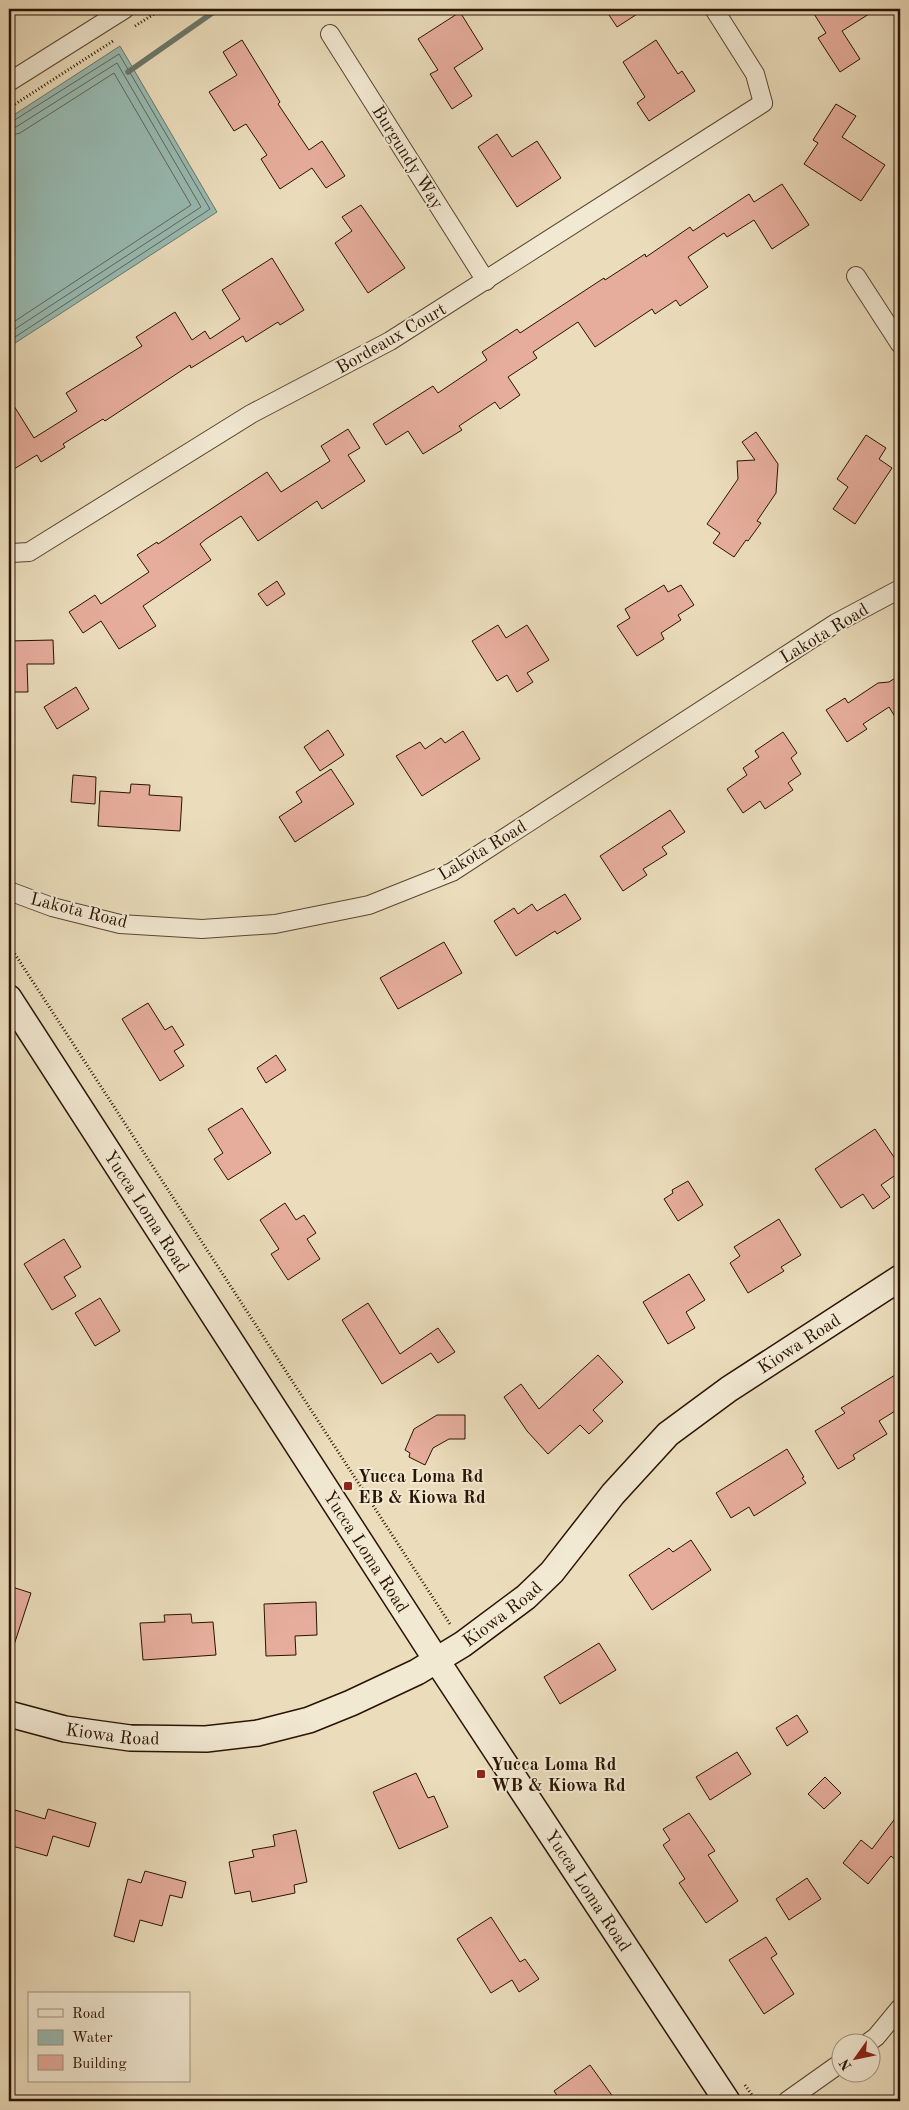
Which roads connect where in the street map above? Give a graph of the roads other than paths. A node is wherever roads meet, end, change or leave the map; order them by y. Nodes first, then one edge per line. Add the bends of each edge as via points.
1 (714, 9) edge
2 (119, 10) edge
3 (330, 34) dead end
4 (9, 82) edge
5 (856, 276) dead end
6 (486, 281) junction
7 (900, 344) edge
8 (10, 552) edge
9 (900, 589) edge
10 (9, 890) edge
11 (9, 998) edge
12 (900, 1278) edge
13 (437, 1661) junction
14 (9, 1714) edge
15 (900, 2008) edge
16 (881, 2032) edge
17 (832, 2069) edge
18 (727, 2101) edge
19 (787, 2101) edge

1 - 6 street, Bordeaux Court via 755,74 763,103
2 - 4 street
3 - 6 street, Burgundy Way
5 - 7 street
6 - 8 street, Bordeaux Court via 390,341 252,414 29,552
9 - 10 street, Lakota Road via 836,624 452,872 369,905 275,924 202,929 120,924 52,907
11 - 13 main road, Yucca Loma Road
12 - 13 main road, Kiowa Road via 729,1389 668,1434 613,1494 552,1572 495,1622
13 - 14 main road, Kiowa Road via 343,1707 258,1733 206,1739 130,1738 65,1730
13 - 18 main road, Yucca Loma Road
15 - 16 street
17 - 19 street

